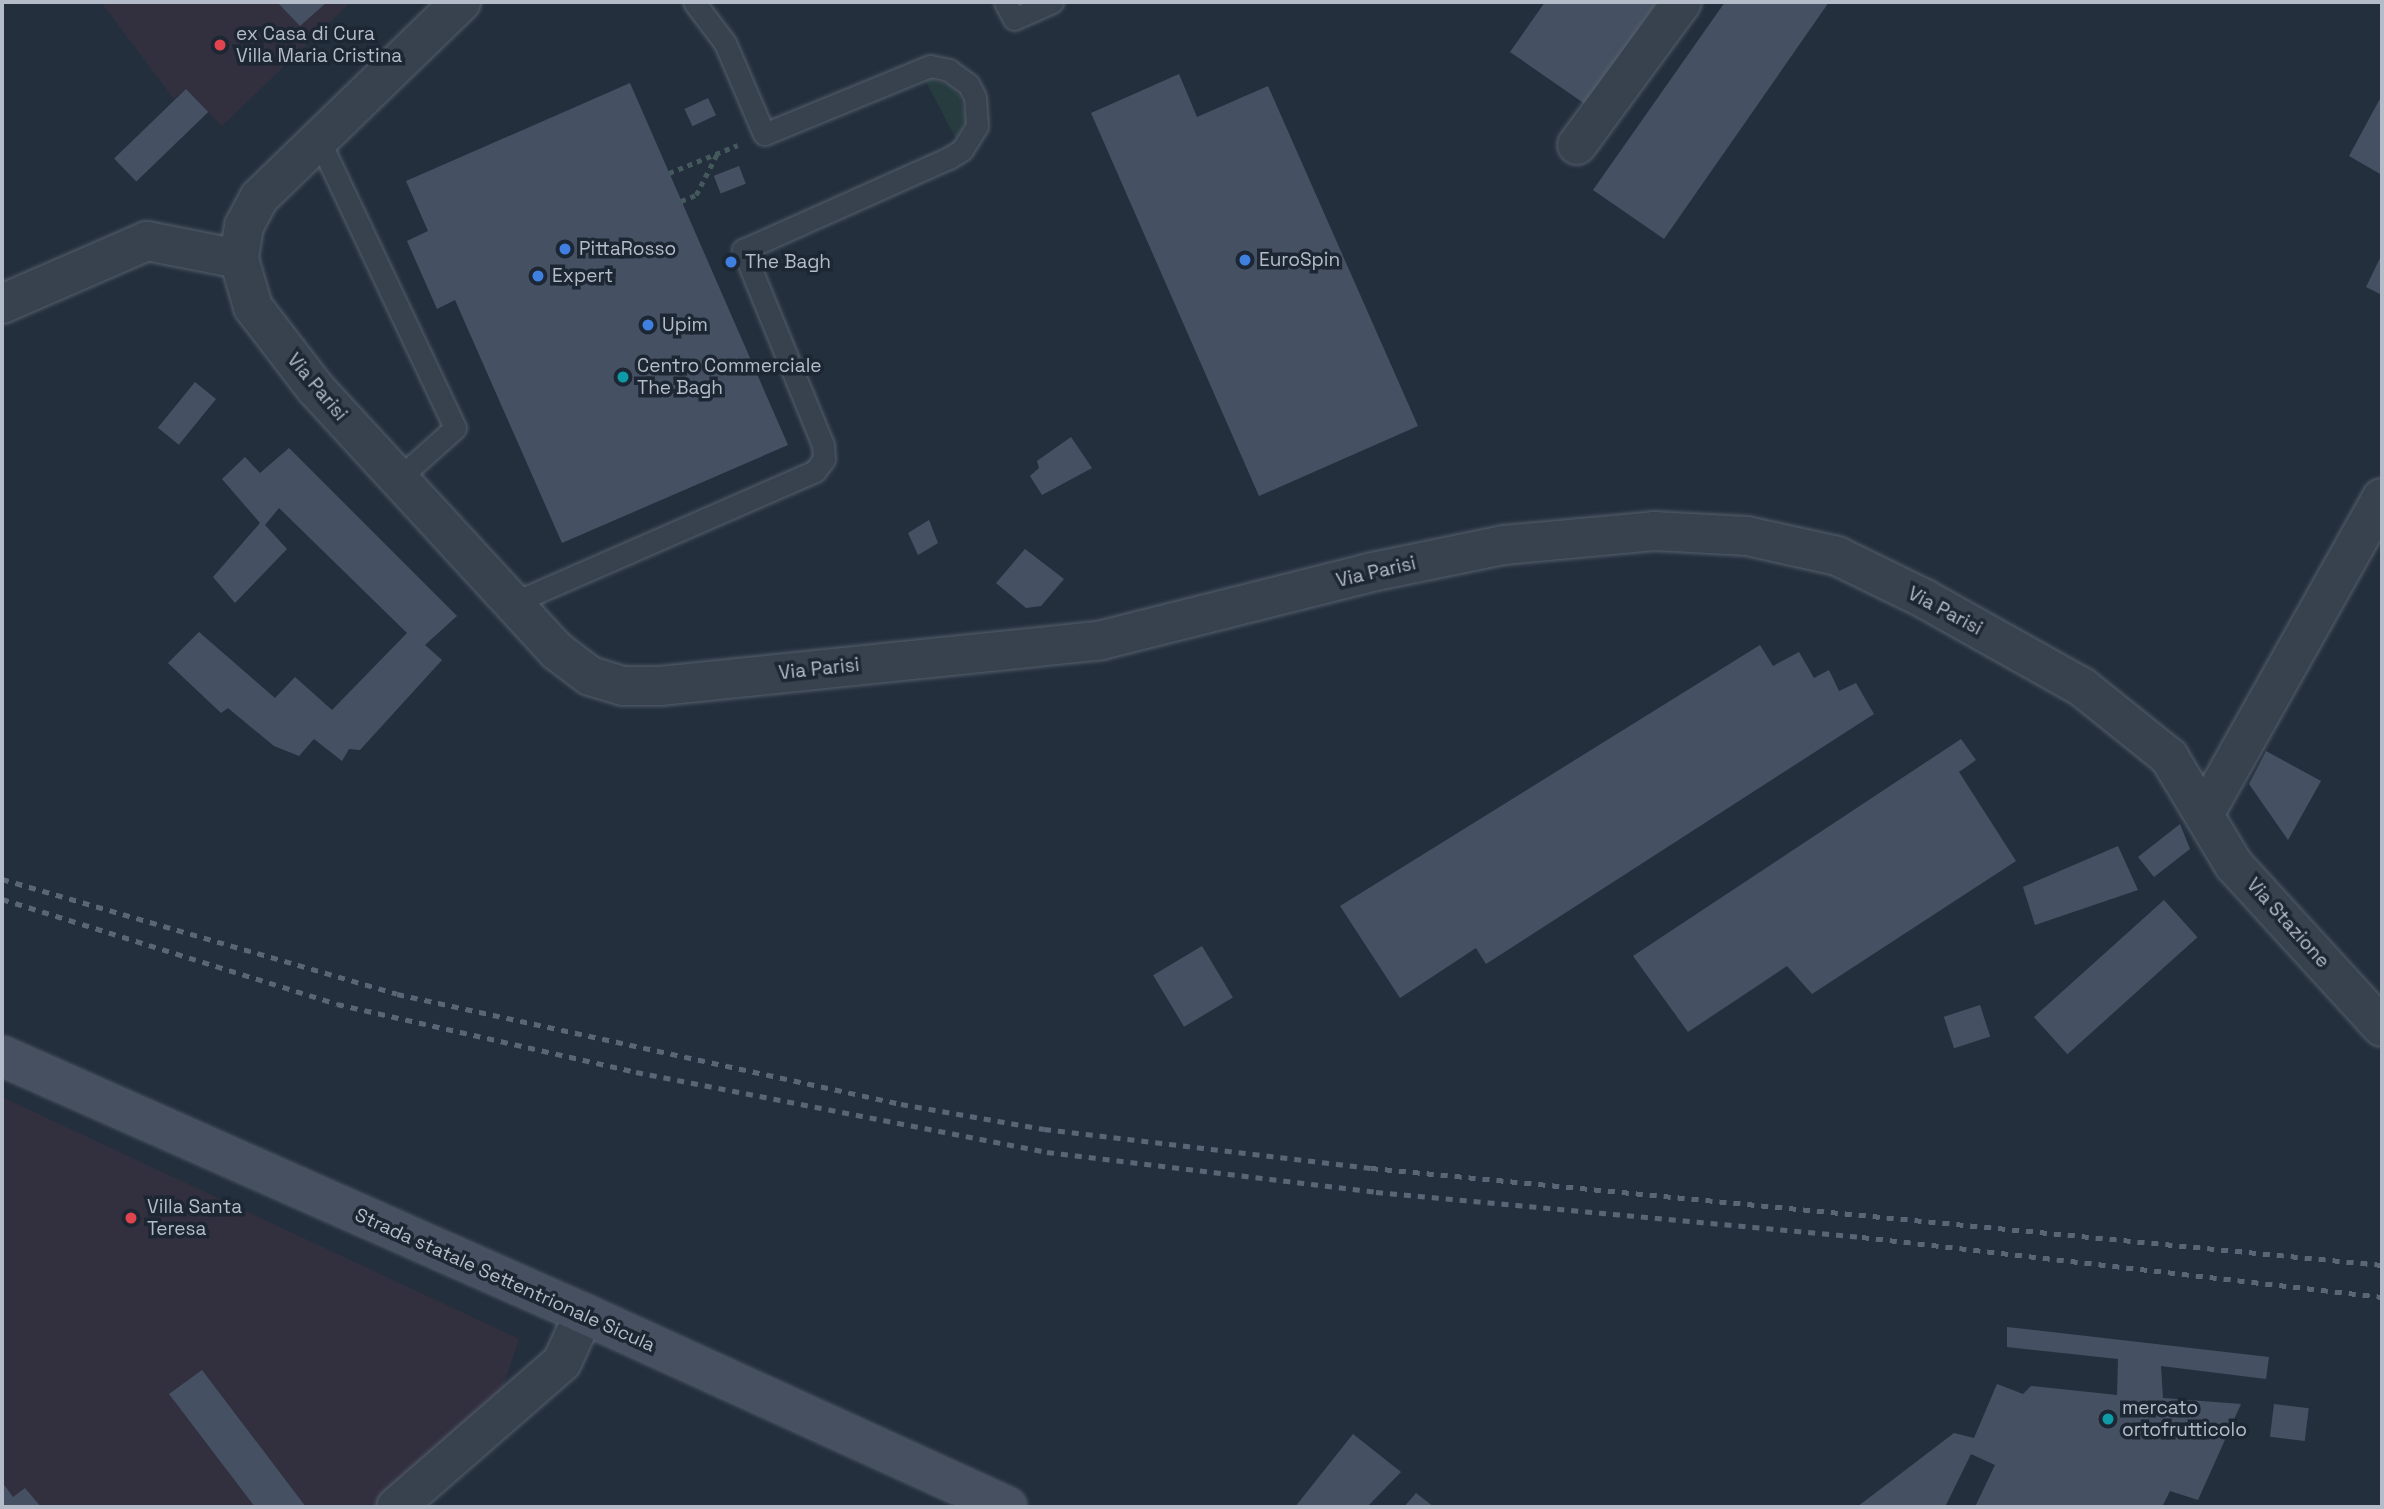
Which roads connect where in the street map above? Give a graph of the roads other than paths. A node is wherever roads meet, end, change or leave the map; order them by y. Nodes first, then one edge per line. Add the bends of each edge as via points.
1 (461, 2) edge
2 (694, 2) edge
3 (1052, 2) edge
4 (1682, 2) edge
5 (1009, 10) edge
6 (319, 140) junction
7 (1577, 145) dead end
8 (239, 259) junction
9 (2, 304) edge
10 (398, 479) junction
11 (2382, 498) edge
12 (513, 603) junction
13 (2206, 811) junction
14 (2382, 1027) edge
15 (2, 1056) edge
16 (584, 1314) junction
17 (396, 1507) edge
18 (1007, 1507) edge

1 - 6 street
2 - 12 lane via 725,43 764,134 930,66 949,70 968,84 978,111 977,125 962,150 743,250 823,445 824,459 815,471
3 - 5 lane
4 - 7 street
6 - 8 street via 259,198 244,226
6 - 10 lane via 455,428
8 - 9 street via 147,241
8 - 10 street, Via Parisi via 246,291 263,321 316,389
10 - 12 street, Via Parisi
11 - 13 street
12 - 13 street, Via Parisi via 557,651 590,676 623,686 660,686 1102,640 1372,572 1504,545 1654,531 1747,536 1837,556 1925,599 2082,687 2169,757
13 - 14 street, Via Stazione via 2234,865
15 - 16 main road, Strada statale Settentrionale Sicula
16 - 17 street via 562,1362
16 - 18 main road, Strada statale Settentrionale Sicula

